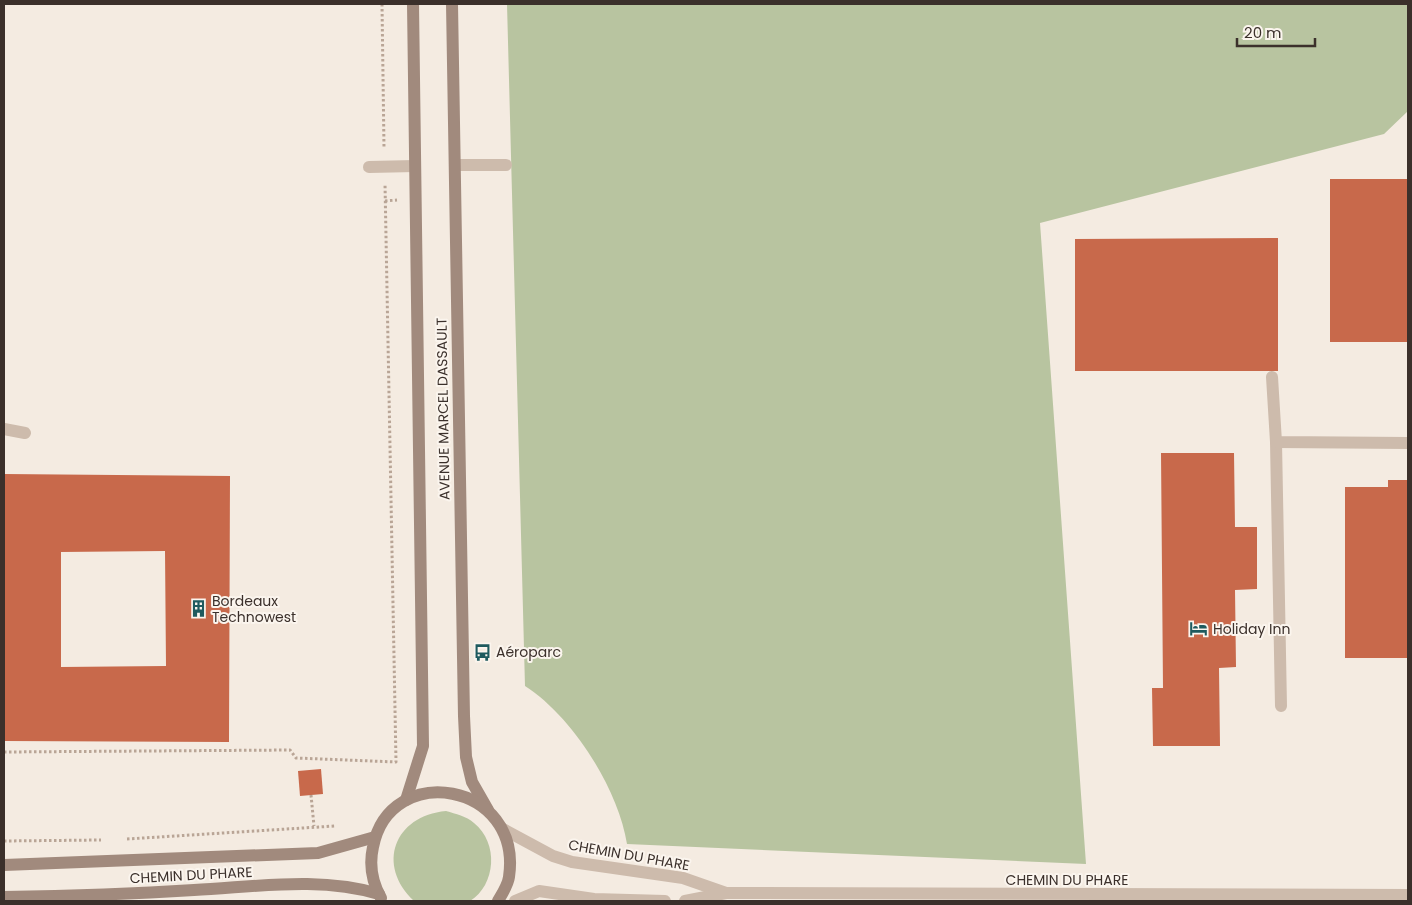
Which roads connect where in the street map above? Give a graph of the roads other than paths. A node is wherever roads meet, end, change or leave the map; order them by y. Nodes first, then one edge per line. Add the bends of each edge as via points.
1 (413, 4) edge
2 (452, 4) edge
3 (455, 165) junction
4 (506, 165) dead end
5 (414, 166) junction
6 (369, 167) dead end
7 (1272, 376) dead end
8 (4, 429) edge
9 (25, 433) dead end
10 (1276, 442) junction
11 (1408, 443) edge
12 (1281, 706) dead end
13 (406, 800) junction
14 (488, 810) junction
15 (503, 829) junction
16 (375, 837) junction
17 (4, 865) edge
18 (726, 893) junction
19 (1408, 895) edge
20 (4, 897) edge
21 (381, 898) edge
22 (498, 901) edge
23 (515, 901) edge
24 (665, 901) edge
25 (685, 901) edge

1 - 5 main road, AVENUE MARCEL DASSAULT
2 - 3 main road, AVENUE MARCEL DASSAULT
3 - 4 street
3 - 14 main road, AVENUE MARCEL DASSAULT via 464,724 466,757 472,782
5 - 6 street
5 - 13 main road, AVENUE MARCEL DASSAULT via 423,737 421,755
7 - 10 street
8 - 9 street
10 - 11 street
10 - 12 street
13 - 14 main road via 440,791 474,800
13 - 16 main road via 387,816
14 - 15 main road
15 - 18 street, CHEMIN DU PHARE via 552,856 572,862 683,878
15 - 22 main road via 510,853 509,879
16 - 17 main road, CHEMIN DU PHARE via 318,853
16 - 21 main road via 370,861 374,885
18 - 19 street, CHEMIN DU PHARE
18 - 25 street, CHEMIN DU PHARE
20 - 21 main road, CHEMIN DU PHARE via 112,895 317,883 353,886
23 - 24 street via 539,891 594,899

